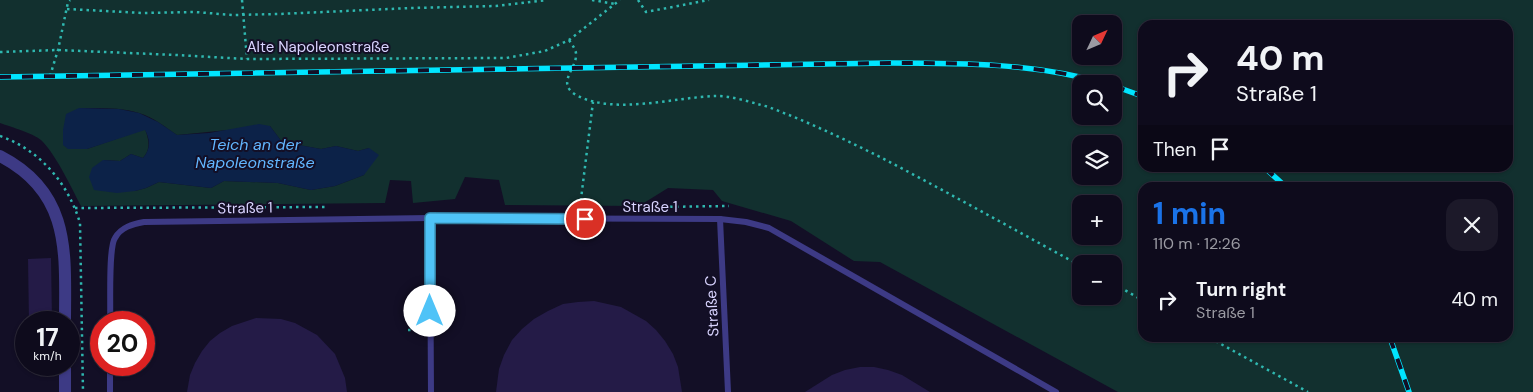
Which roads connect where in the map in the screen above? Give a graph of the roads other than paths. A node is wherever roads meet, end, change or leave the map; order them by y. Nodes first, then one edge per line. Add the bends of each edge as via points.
1 (0, 156) edge
2 (430, 218) junction
3 (720, 219) junction
4 (65, 311) edge
5 (110, 311) edge
6 (65, 376) edge
7 (110, 376) edge
8 (65, 392) edge
9 (110, 392) edge
10 (431, 392) edge
11 (728, 392) edge
12 (1056, 392) edge

1 - 4 street via 33,180 53,208 64,247
2 - 3 lane, Straße 1
2 - 5 lane, Straße 1 via 144,222 129,225 114,238
2 - 10 lane
3 - 11 lane, Straße C
3 - 12 lane, Straße 1 via 769,228
6 - 8 street
7 - 9 lane

